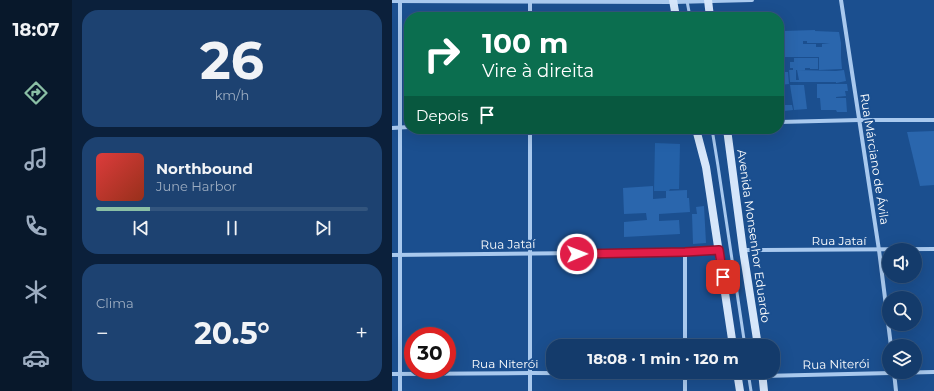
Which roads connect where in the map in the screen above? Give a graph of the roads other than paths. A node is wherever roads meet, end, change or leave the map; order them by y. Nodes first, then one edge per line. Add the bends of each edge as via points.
1 (400, 0) edge
2 (708, 0) edge
3 (752, 0) edge
4 (841, 0) edge
5 (392, 1) edge
6 (530, 1) edge
7 (674, 1) edge
8 (687, 1) edge
9 (530, 12) edge
10 (675, 12) edge
11 (689, 12) edge
12 (709, 12) edge
13 (859, 120) junction
14 (934, 120) edge
15 (784, 122) edge
16 (400, 127) junction
17 (404, 127) edge
18 (392, 128) edge
19 (530, 134) edge
20 (697, 134) edge
21 (713, 134) edge
22 (728, 134) edge
23 (934, 249) edge
24 (719, 250) junction
25 (743, 250) junction
26 (879, 250) junction
27 (685, 252) junction
28 (530, 254) junction
29 (392, 255) edge
30 (400, 256) junction
31 (685, 339) edge
32 (732, 339) edge
33 (744, 339) edge
34 (757, 339) edge
35 (889, 339) edge
36 (882, 372) edge
37 (922, 372) edge
38 (934, 372) edge
39 (530, 373) junction
40 (546, 373) edge
41 (392, 374) edge
42 (400, 374) junction
43 (780, 374) edge
44 (685, 379) edge
45 (738, 379) edge
46 (749, 379) edge
47 (763, 379) edge
48 (895, 379) edge
49 (400, 391) edge
50 (530, 391) edge
51 (685, 391) edge
52 (740, 391) edge
53 (751, 391) edge
54 (764, 391) edge
55 (896, 391) edge

1 - 5 street
1 - 6 street
1 - 16 street
2 - 3 street
2 - 8 street
2 - 12 street
4 - 13 street, Rua Márciano de Ávila
6 - 7 street
6 - 9 street
7 - 8 street
7 - 10 street
8 - 11 lane
13 - 14 street
13 - 15 street
13 - 26 street, Rua Márciano de Ávila
16 - 17 street
16 - 18 street
16 - 30 street
19 - 28 street
20 - 24 street via 706,167
21 - 33 lane
22 - 25 street, Avenida Monsenhor Eduardo
23 - 26 street, Rua Jataí
24 - 27 street, Rua Jataí
24 - 32 street
25 - 26 street, Rua Jataí
25 - 34 street, Avenida Monsenhor Eduardo
26 - 35 street, Rua Márciano de Ávila
27 - 28 street, Rua Jataí
27 - 31 street
28 - 30 street, Rua Jataí
28 - 39 street
29 - 30 street, Rua Jataí
30 - 42 street
36 - 43 street, Rua Niterói
37 - 38 street, Rua Niterói
39 - 40 street, Rua Niterói
39 - 42 street, Rua Niterói
39 - 50 street
41 - 42 street, Rua Niterói
42 - 49 street
44 - 51 street
45 - 52 street
46 - 53 lane
47 - 54 street
48 - 55 street

